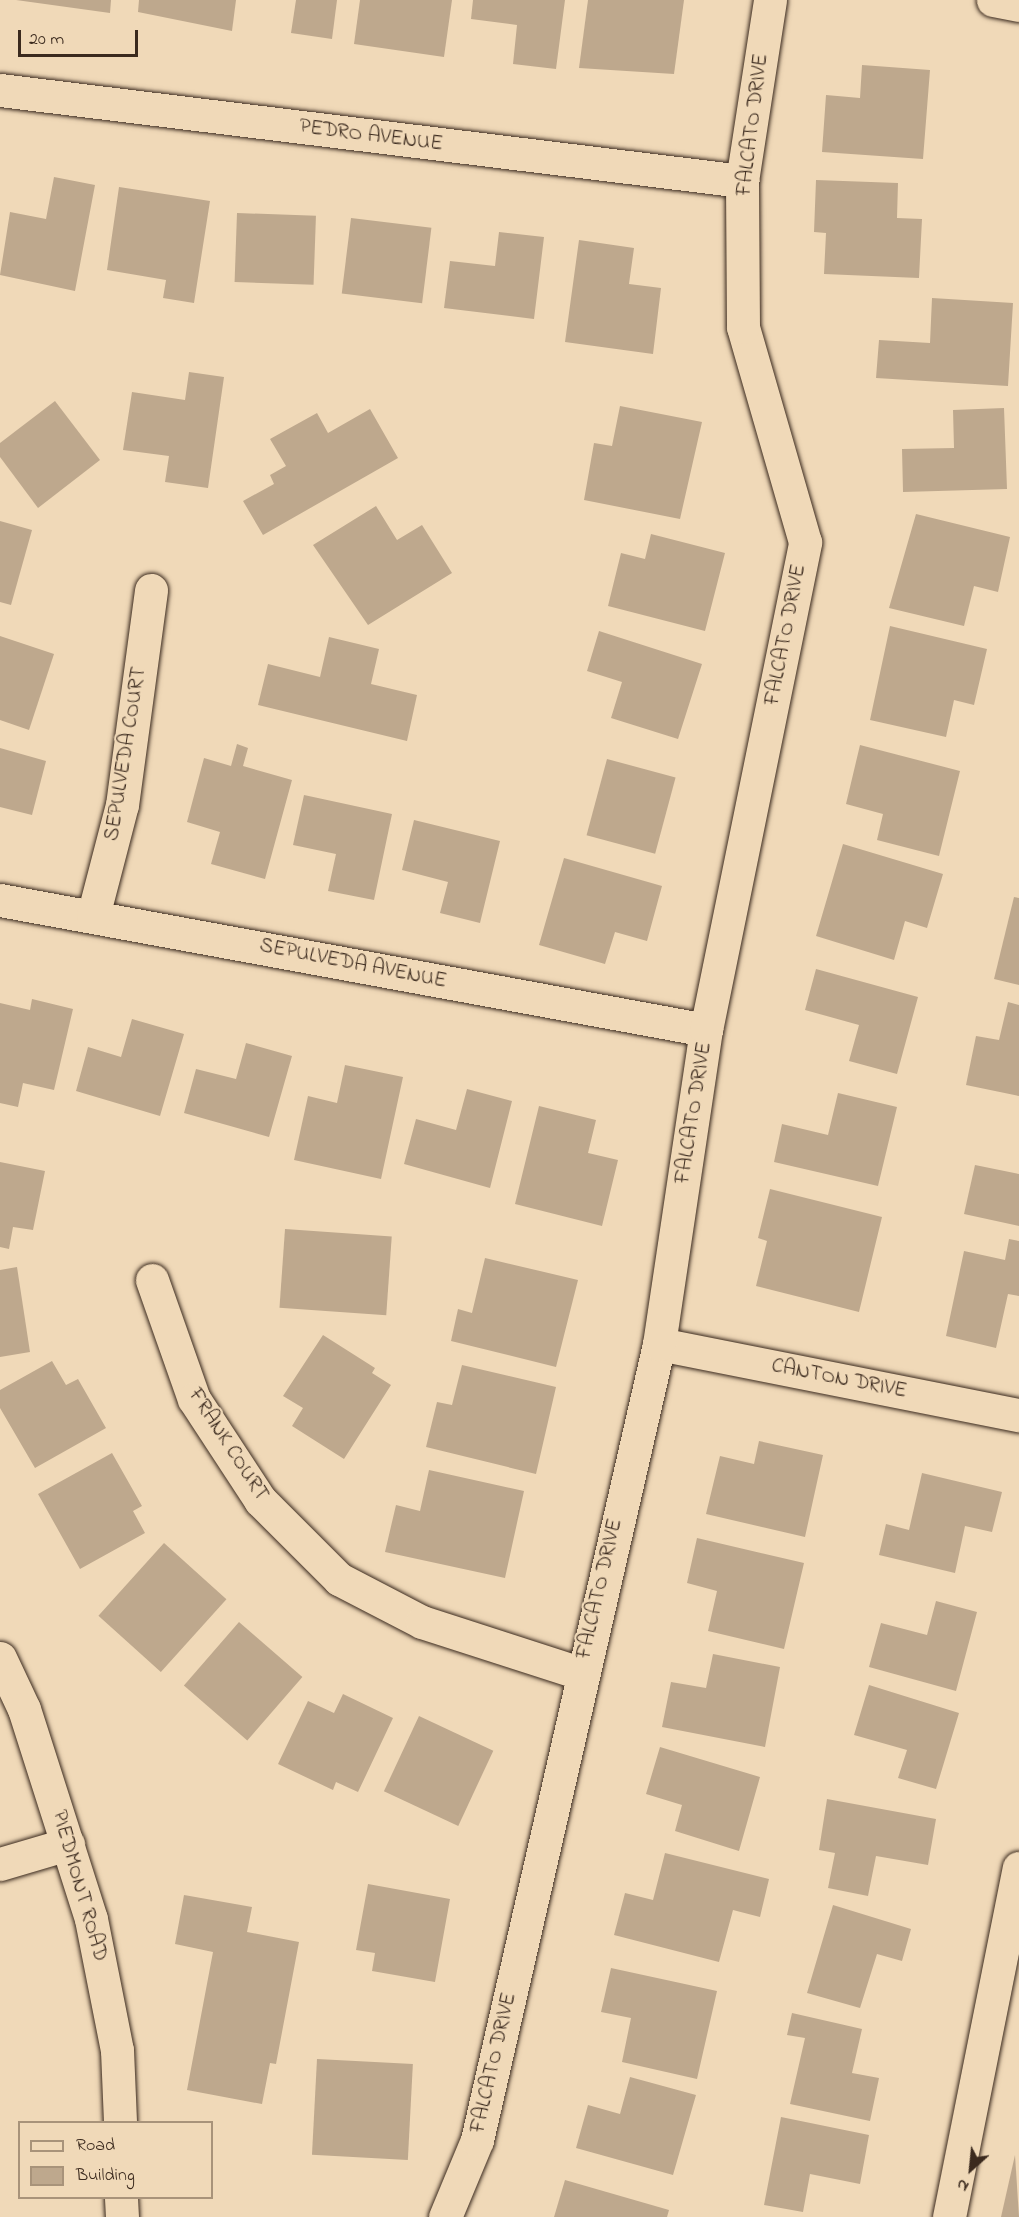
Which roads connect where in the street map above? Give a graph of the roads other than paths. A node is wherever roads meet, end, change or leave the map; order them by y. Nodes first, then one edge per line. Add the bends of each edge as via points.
1 (770, 0) edge
2 (993, 0) edge
3 (1019, 6) edge
4 (0, 90) edge
5 (742, 181) junction
6 (151, 590) dead end
7 (0, 900) edge
8 (93, 916) junction
9 (706, 1030) junction
10 (152, 1281) dead end
11 (659, 1344) junction
12 (1019, 1415) edge
13 (0, 1658) edge
14 (580, 1673) junction
15 (68, 1844) junction
16 (0, 1864) edge
17 (1018, 1882) edge
18 (120, 2121) edge
19 (122, 2199) edge
20 (122, 2217) edge
21 (445, 2217) edge
22 (949, 2217) edge

1 - 5 street, FALCATO DRIVE
2 - 3 street
4 - 5 street, PEDRO AVENUE
5 - 9 street, FALCATO DRIVE via 743,327 805,542
6 - 8 street, SEPULVEDA COURT via 122,806
7 - 8 street, SEPULVEDA AVENUE
8 - 9 street, SEPULVEDA AVENUE
9 - 11 street, FALCATO DRIVE
10 - 14 street, FRANK COURT via 194,1399 260,1500 339,1579 422,1622
11 - 12 street, CANTON DRIVE
11 - 14 street, FALCATO DRIVE
13 - 15 street, PIEDMONT ROAD via 24,1709
14 - 21 street, FALCATO DRIVE via 477,2140
15 - 16 street
15 - 18 street, PIEDMONT ROAD via 108,1987
17 - 22 street
19 - 20 street

